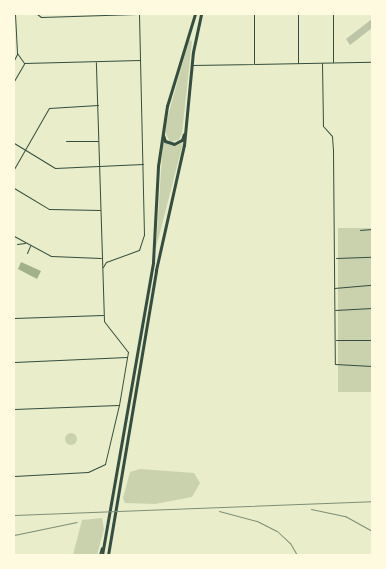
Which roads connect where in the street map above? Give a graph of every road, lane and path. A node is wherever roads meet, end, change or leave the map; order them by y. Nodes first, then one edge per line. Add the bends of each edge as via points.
1 (16, 14) edge
2 (37, 14) edge
3 (138, 14) edge
4 (195, 14) edge
5 (201, 14) edge
6 (254, 14) edge
7 (298, 14) edge
8 (333, 14) edge
9 (17, 54) junction
10 (14, 60) edge
11 (141, 60) junction
12 (96, 62) junction
13 (333, 62) junction
14 (372, 62) edge
15 (24, 63) junction
16 (254, 63) junction
17 (298, 63) junction
18 (322, 63) junction
19 (191, 65) junction
20 (14, 81) edge
21 (188, 104) junction
22 (98, 105) junction
23 (163, 132) junction
24 (66, 141) dead end
25 (99, 141) junction
26 (14, 143) edge
27 (25, 150) junction
28 (143, 164) junction
29 (99, 166) junction
30 (14, 169) edge
31 (14, 188) edge
32 (101, 210) junction
33 (372, 229) edge
34 (360, 230) dead end
35 (14, 236) edge
36 (26, 242) junction
37 (17, 244) dead end
38 (31, 245) junction
39 (27, 253) dead end
40 (372, 257) edge
41 (102, 258) junction
42 (335, 258) junction
43 (103, 268) junction
44 (372, 285) edge
45 (334, 288) junction
46 (372, 308) edge
47 (334, 310) junction
48 (104, 315) junction
49 (14, 318) edge
50 (335, 340) junction
51 (372, 340) edge
52 (127, 357) junction
53 (14, 362) edge
54 (372, 366) edge
55 (119, 405) junction
56 (14, 409) edge
57 (14, 476) edge
58 (101, 555) edge
59 (108, 555) edge

1 - 9 street
2 - 3 street via 42,17
3 - 11 street
4 - 23 highway via 167,106
5 - 19 highway
6 - 16 street
7 - 17 street
8 - 13 street
9 - 10 street
9 - 15 street
11 - 12 street
11 - 28 street
12 - 15 street
12 - 22 street
13 - 14 street
13 - 18 street
15 - 20 street
16 - 17 street
16 - 19 street
17 - 18 street
18 - 42 street via 324,126 332,136
19 - 21 highway
21 - 23 highway via 182,140 170,143 163,138
21 - 59 highway via 184,145 154,278
22 - 25 street
22 - 27 street via 49,108
23 - 58 highway via 152,262
24 - 25 street
25 - 29 street
26 - 27 street
27 - 29 street via 55,168
27 - 30 street
28 - 29 street
28 - 43 street via 145,222 142,246 134,253 106,262
29 - 32 street
31 - 32 street via 49,209
32 - 41 street
33 - 34 street
35 - 36 street
36 - 37 street
36 - 38 street
38 - 39 street
38 - 41 street via 51,256
40 - 42 street
41 - 43 street
42 - 45 street
43 - 48 street
44 - 45 street
45 - 47 street
46 - 47 street
47 - 50 street
48 - 49 street
48 - 52 street via 106,326 126,347
50 - 51 street
50 - 54 street via 336,365
52 - 53 street
52 - 55 street
55 - 56 street
55 - 57 street via 105,464 88,472

